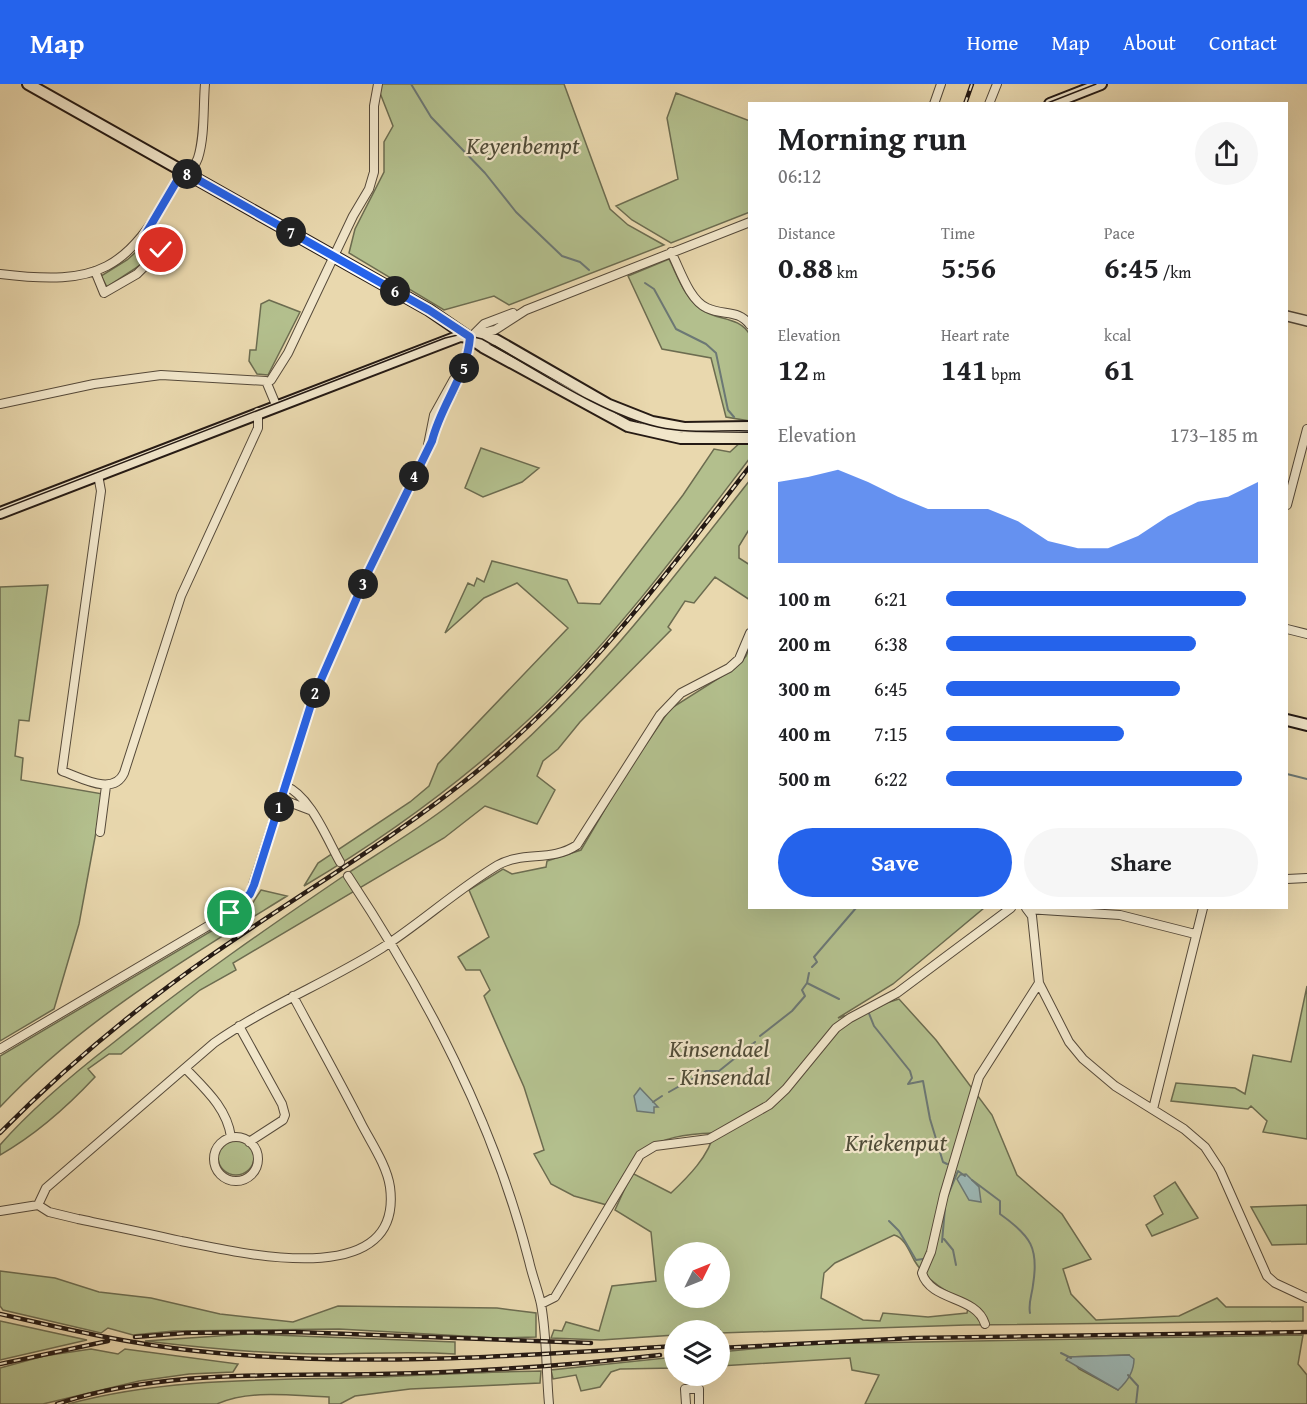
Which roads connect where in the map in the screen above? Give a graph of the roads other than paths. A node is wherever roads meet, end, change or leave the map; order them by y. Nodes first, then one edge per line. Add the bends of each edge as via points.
1 (28, 84) edge
2 (205, 84) edge
3 (378, 84) edge
4 (941, 84) edge
5 (997, 84) edge
6 (1101, 84) edge
7 (934, 102) edge
8 (990, 102) edge
9 (1055, 102) edge
10 (186, 173) junction
11 (748, 223) edge
12 (145, 235) junction
13 (671, 252) junction
14 (334, 256) junction
15 (95, 271) junction
16 (0, 274) edge
17 (526, 310) junction
18 (1288, 316) edge
19 (1307, 321) edge
20 (748, 322) edge
21 (495, 335) junction
22 (470, 337) junction
23 (271, 380) dead end
24 (0, 404) edge
25 (276, 405) junction
26 (258, 412) junction
27 (748, 427) edge
28 (1307, 429) edge
29 (748, 438) edge
30 (98, 474) junction
31 (1288, 501) edge
32 (0, 513) edge
33 (1288, 629) edge
34 (1307, 634) edge
35 (748, 638) edge
36 (1288, 720) edge
37 (1288, 725) edge
38 (1307, 727) edge
39 (106, 786) junction
40 (285, 786) junction
41 (281, 799) junction
42 (310, 810) junction
43 (100, 832) dead end
44 (340, 862) tunnel mouth
45 (348, 876) tunnel mouth
46 (1307, 878) edge
47 (1288, 879) edge
48 (1010, 909) edge
49 (1027, 909) edge
50 (1039, 909) edge
51 (1203, 909) edge
52 (1195, 934) junction
53 (390, 942) junction
54 (1039, 983) junction
55 (293, 996) junction
56 (239, 1026) junction
57 (0, 1049) edge
58 (185, 1068) junction
59 (1153, 1109) junction
60 (231, 1137) junction
61 (249, 1142) junction
62 (38, 1205) junction
63 (0, 1211) edge
64 (1307, 1298) edge
65 (541, 1304) junction
66 (985, 1324) dead end
67 (549, 1404) edge
68 (686, 1404) edge
69 (699, 1404) edge

1 - 10 main road
2 - 10 street via 199,154 194,168
3 - 14 street via 374,172
4 - 7 street
5 - 8 street
6 - 9 main road
10 - 12 street via 178,179
10 - 14 main road
11 - 13 street
12 - 15 street via 117,260
12 - 15 street via 161,250 137,274 104,293
13 - 17 street
13 - 20 street via 700,303 712,310 743,316
14 - 22 main road
14 - 23 street
15 - 16 street via 46,280
17 - 21 street
17 - 22 street via 484,324
18 - 19 street
21 - 22 main road
21 - 27 main road via 609,405 634,416 684,428
22 - 25 main road via 443,340
22 - 29 main road via 628,426 681,438
22 - 40 street via 466,360 313,698
24 - 25 street via 94,384 161,375 266,381
25 - 26 main road
26 - 30 main road
26 - 39 street via 258,428 181,596 124,773 118,782
28 - 31 street
30 - 32 main road
30 - 39 street via 101,491 62,771
33 - 34 street
35 - 53 street via 739,659 729,668 681,693 660,715 577,845 557,855 515,859 497,866
36 - 38 main road
37 - 38 main road
39 - 43 street
40 - 41 street
40 - 42 street via 297,792
41 - 42 street
41 - 57 street via 254,885 236,908
42 - 44 street
45 - 53 street
46 - 47 street
48 - 65 street via 897,993 836,1028 769,1105 709,1139 655,1146 640,1155 555,1297
49 - 54 street via 1032,916
50 - 52 street via 1120,915
51 - 52 street
52 - 59 street
53 - 55 street
53 - 65 street via 469,1088 520,1227
54 - 59 street via 1077,1052 1115,1086
54 - 66 street via 979,1077 922,1273 934,1290 977,1311
55 - 56 street
55 - 62 street via 378,1155 390,1185 391,1205 383,1228 373,1239 355,1252 325,1258 260,1257 78,1219
56 - 58 street
56 - 61 street via 285,1115
58 - 60 street via 219,1105 229,1122
58 - 62 street via 46,1188
59 - 64 street via 1198,1141 1217,1164 1267,1276
60 - 61 street
60 - 61 street via 219,1144 214,1158 220,1173 229,1179 248,1177 258,1167 258,1154
62 - 63 street
65 - 67 street
68 - 69 street via 685,1389 699,1389

